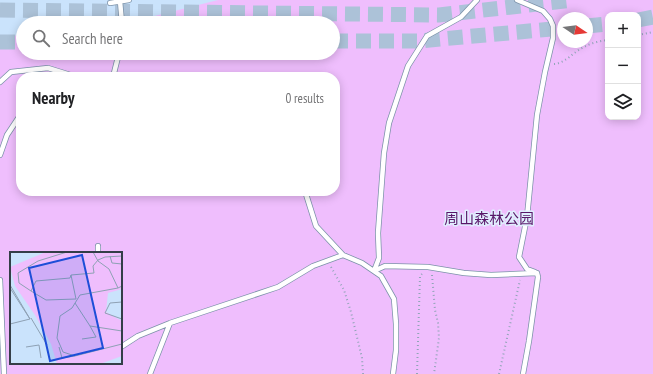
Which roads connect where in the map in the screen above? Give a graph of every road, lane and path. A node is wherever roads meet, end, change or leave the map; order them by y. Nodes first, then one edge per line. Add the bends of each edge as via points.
1 (129, 0) edge
2 (477, 0) edge
3 (517, 0) edge
4 (120, 1) junction
5 (110, 3) dead end
6 (121, 16) edge
7 (653, 32) edge
8 (641, 34) edge
9 (605, 41) edge
10 (117, 60) edge
11 (546, 65) junction
12 (61, 72) edge
13 (114, 72) edge
14 (0, 82) edge
15 (16, 122) edge
16 (0, 155) edge
17 (307, 196) edge
18 (98, 246) dead end
19 (98, 252) edge
20 (343, 255) junction
21 (328, 261) junction
22 (432, 268) junction
23 (374, 271) junction
24 (522, 273) junction
25 (537, 273) junction
26 (0, 280) edge
27 (170, 323) junction
28 (122, 346) edge
29 (4, 374) edge
30 (150, 374) edge
31 (362, 374) edge
32 (393, 374) edge
33 (417, 374) edge
34 (434, 374) edge
35 (499, 374) edge
36 (523, 374) edge

1 - 4 lane
2 - 23 lane via 461,17 427,36 408,66 389,123 384,153 378,232 379,258
3 - 11 lane via 543,11 550,19 553,38
4 - 5 lane
4 - 6 lane
7 - 8 path
9 - 11 path via 585,46 561,64
10 - 13 lane
11 - 25 lane via 537,115 527,217 519,257 527,269
12 - 14 lane via 48,68 11,72
15 - 16 lane via 7,135
17 - 20 lane via 316,226
18 - 19 lane
20 - 21 lane
20 - 23 lane
21 - 27 lane via 313,266 278,287
21 - 31 path via 344,290 362,358
22 - 23 lane via 385,266
22 - 24 lane via 491,275
22 - 33 path via 420,276
22 - 34 path via 432,290 439,338
23 - 32 lane via 382,276 394,299 396,350
24 - 25 lane
24 - 35 path
25 - 36 lane
26 - 29 lane
27 - 28 lane via 138,336
27 - 30 lane

